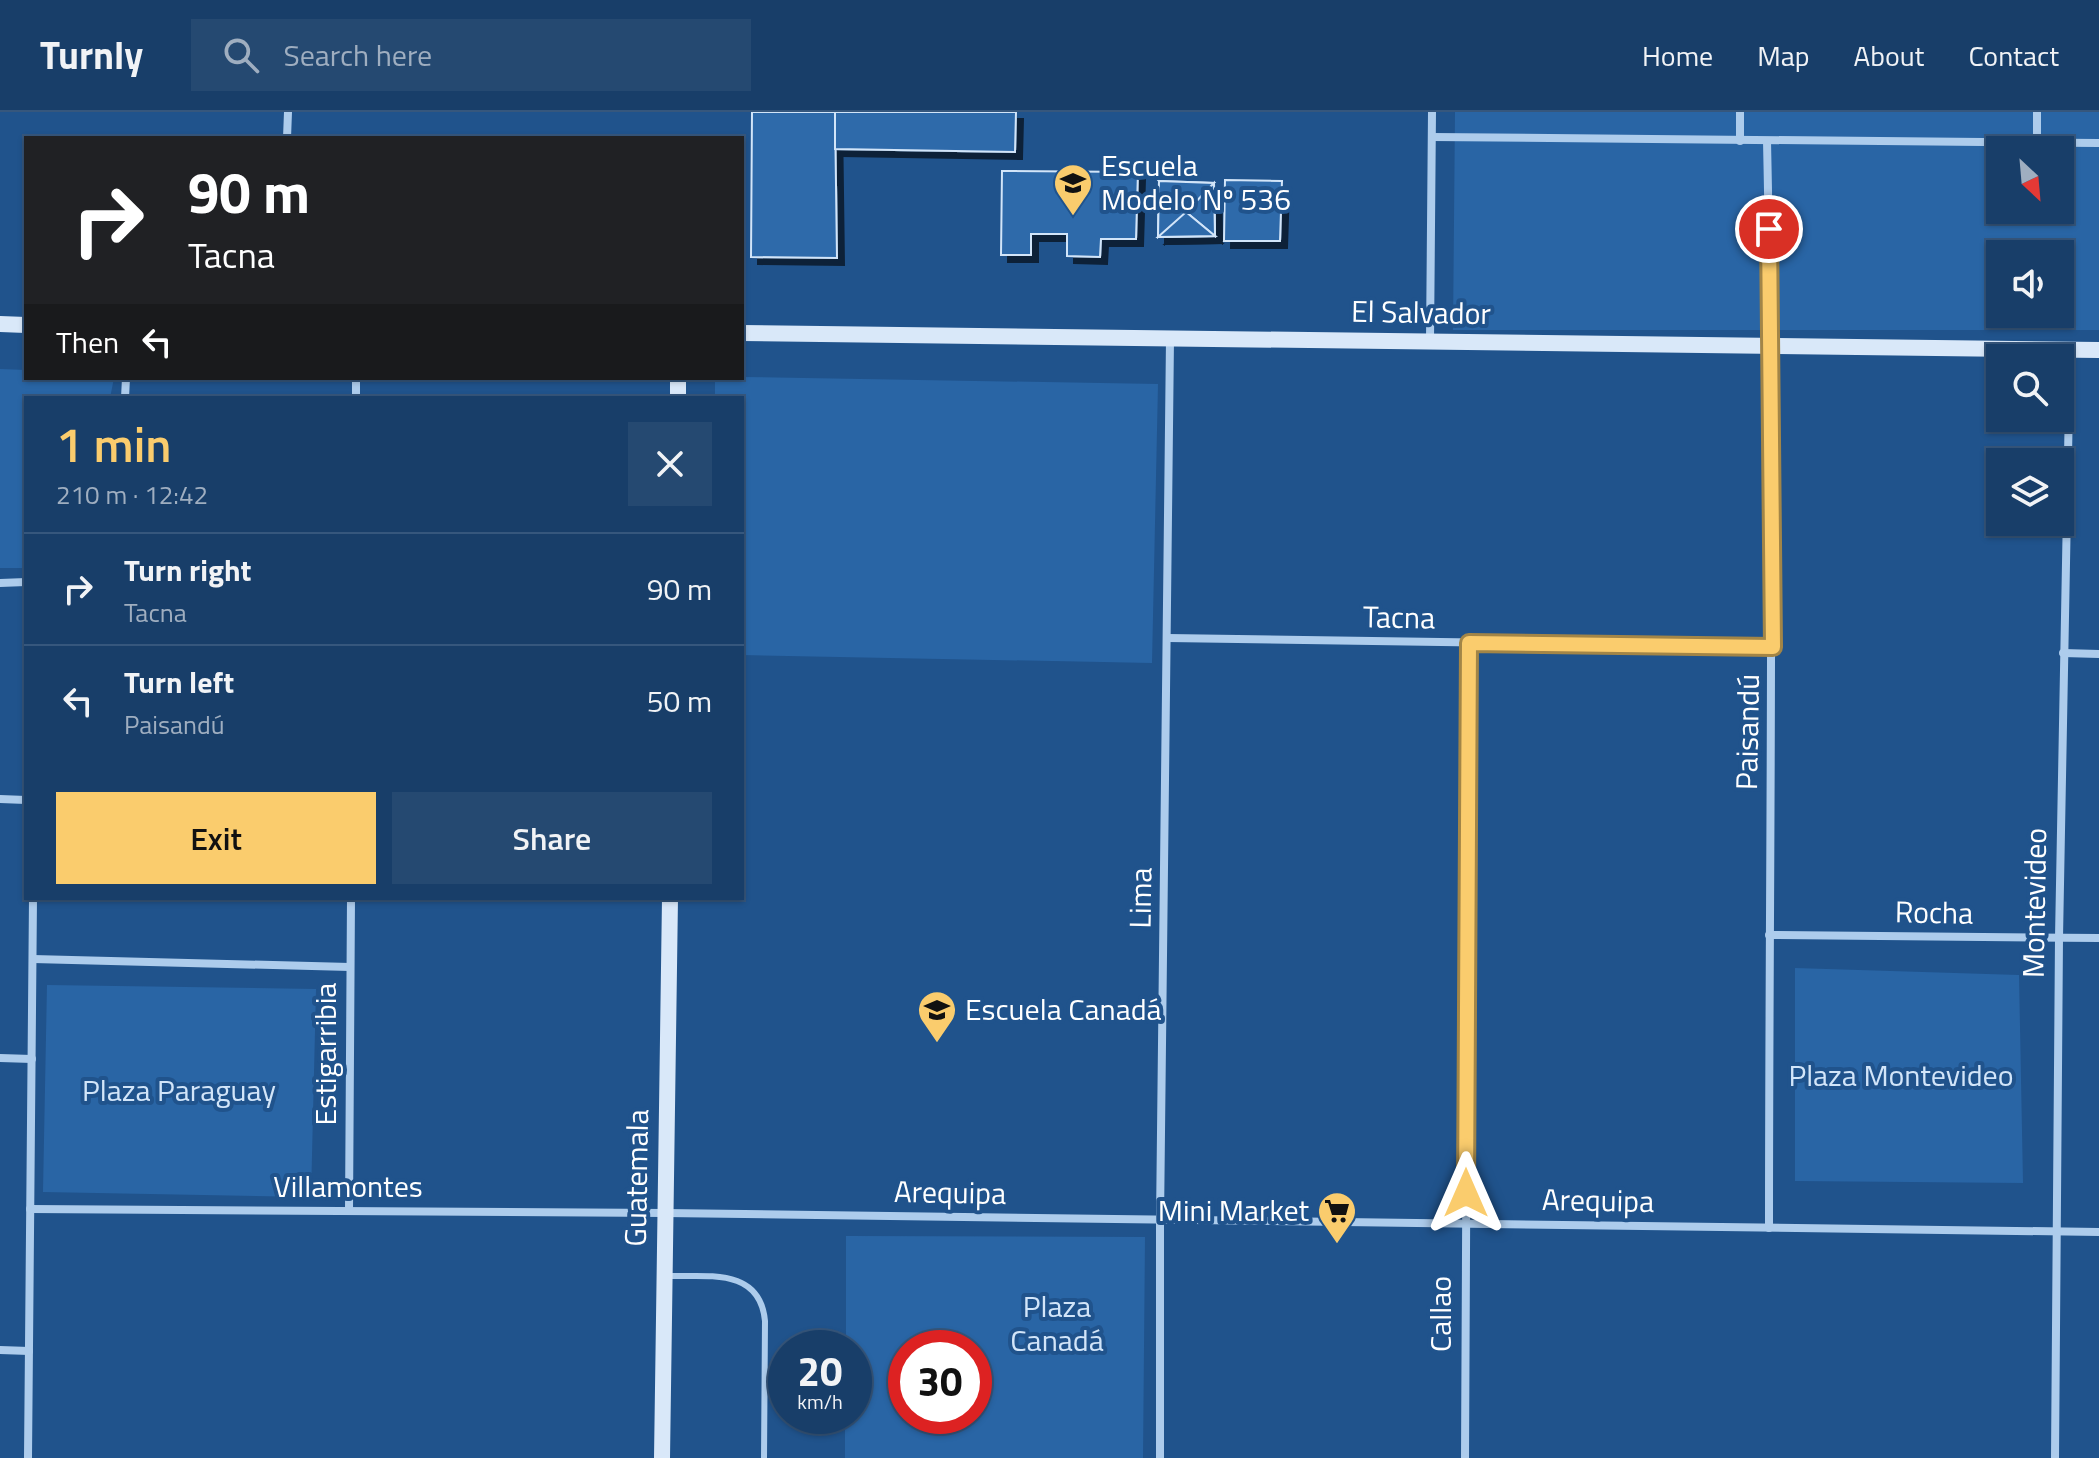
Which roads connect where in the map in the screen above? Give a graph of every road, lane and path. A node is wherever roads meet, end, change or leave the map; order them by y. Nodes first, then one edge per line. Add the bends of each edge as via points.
1 (288, 112) edge
2 (1432, 112) edge
3 (1740, 112) edge
4 (2037, 112) edge
5 (287, 136) edge
6 (2037, 136) edge
7 (1432, 137) junction
8 (1740, 141) junction
9 (1767, 141) junction
10 (1986, 143) edge
11 (2074, 143) edge
12 (2099, 143) edge
13 (0, 324) edge
14 (24, 325) edge
15 (744, 333) edge
16 (1170, 338) junction
17 (1430, 341) junction
18 (1772, 346) junction
19 (1986, 348) edge
20 (2074, 349) edge
21 (2099, 350) edge
22 (2068, 432) edge
23 (24, 582) edge
24 (0, 583) edge
25 (1168, 638) junction
26 (1469, 643) junction
27 (1773, 647) junction
28 (2063, 653) junction
29 (2099, 654) edge
30 (0, 799) edge
31 (24, 800) edge
32 (33, 900) edge
33 (351, 900) edge
34 (670, 900) edge
35 (1769, 935) junction
36 (2059, 938) junction
37 (2099, 938) edge
38 (33, 959) junction
39 (350, 967) junction
40 (0, 1058) edge
41 (32, 1059) junction
42 (30, 1209) junction
43 (349, 1211) junction
44 (665, 1213) junction
45 (1160, 1220) junction
46 (1466, 1224) junction
47 (1769, 1228) junction
48 (2055, 1232) junction
49 (2099, 1232) edge
50 (664, 1276) junction
51 (0, 1350) edge
52 (29, 1351) junction
53 (28, 1458) edge
54 (662, 1458) edge
55 (764, 1458) edge
56 (1160, 1458) edge
57 (1465, 1458) edge
58 (2055, 1458) edge

1 - 5 street
2 - 7 street
3 - 8 street
4 - 6 street
7 - 8 street
7 - 17 street
8 - 9 street
9 - 10 street
9 - 18 street, Paisandú
11 - 12 street
13 - 14 street
15 - 16 street, El Salvador
16 - 17 street, El Salvador
16 - 25 street, Lima
17 - 18 street, El Salvador
18 - 19 street, El Salvador
18 - 27 street, Paisandú
20 - 21 street, El Salvador
22 - 28 street, Montevideo
23 - 24 street
25 - 26 street, Tacna
25 - 45 street, Lima
26 - 27 street, Tacna
26 - 46 street, Callao
27 - 35 street, Paisandú
28 - 29 street
28 - 36 street, Montevideo
30 - 31 street
32 - 38 street
33 - 39 street, Estigarribia
34 - 44 street, Guatemala
35 - 36 street, Rocha
35 - 47 street, Paisandú
36 - 37 street, Rocha
36 - 48 street, Montevideo
38 - 39 street
38 - 41 street
39 - 43 street, Estigarribia
40 - 41 street
41 - 42 street
42 - 43 street, Villamontes
42 - 52 street
43 - 44 street, Villamontes
44 - 45 street, Arequipa
44 - 50 street, Guatemala
45 - 46 street, Arequipa
45 - 56 street, Lima
46 - 47 street, Arequipa
46 - 57 street, Callao
47 - 48 street, Arequipa
48 - 49 street, Arequipa
48 - 58 street, Montevideo
50 - 54 street, Guatemala
50 - 55 lane via 729,1278 759,1299 765,1321
51 - 52 street
52 - 53 street

